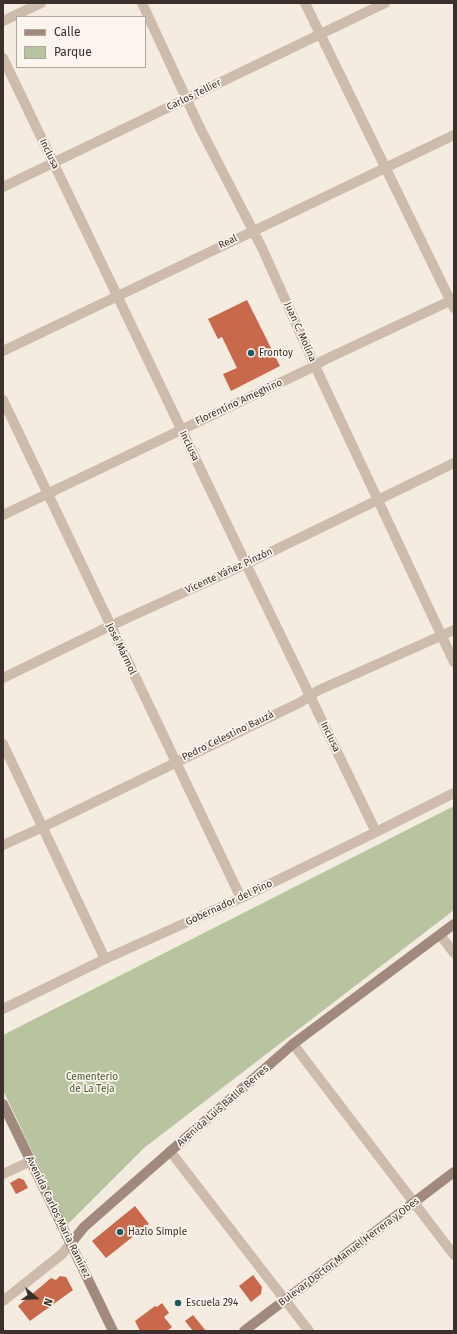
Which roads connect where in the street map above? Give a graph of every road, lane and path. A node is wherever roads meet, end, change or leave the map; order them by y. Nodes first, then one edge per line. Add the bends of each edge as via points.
1 (41, 3) edge
2 (142, 3) edge
3 (305, 3) edge
4 (385, 3) edge
5 (3, 21) edge
6 (321, 34) junction
7 (3, 58) edge
8 (188, 98) junction
9 (454, 135) edge
10 (53, 164) junction
11 (386, 167) junction
12 (3, 187) edge
13 (252, 231) junction
14 (117, 296) junction
15 (453, 302) edge
16 (3, 351) edge
17 (315, 366) junction
18 (3, 400) edge
19 (181, 429) junction
20 (454, 463) edge
21 (48, 493) junction
22 (378, 499) junction
23 (3, 515) edge
24 (246, 564) junction
25 (110, 626) junction
26 (454, 630) edge
27 (442, 636) junction
28 (454, 662) edge
29 (3, 678) edge
30 (310, 695) junction
31 (3, 744) edge
32 (176, 761) junction
33 (454, 793) edge
34 (43, 827) junction
35 (376, 832) junction
36 (3, 845) edge
37 (241, 898) junction
38 (454, 924) edge
39 (440, 935) junction
40 (454, 953) edge
41 (105, 960) junction
42 (3, 1009) edge
43 (293, 1044) junction
44 (3, 1104) edge
45 (170, 1151) junction
46 (31, 1161) junction
47 (454, 1172) edge
48 (3, 1174) edge
49 (414, 1203) junction
50 (71, 1243) junction
51 (454, 1255) edge
52 (286, 1300) junction
53 (3, 1301) edge
54 (113, 1331) edge
55 (244, 1331) edge
56 (309, 1331) edge

1 - 5 street
2 - 8 street, Juan C. Molina
3 - 6 street
4 - 6 street, Carlos Tellier
6 - 8 street, Carlos Tellier
6 - 11 street
7 - 10 street, Inclusa
8 - 10 street, Carlos Tellier
8 - 13 street, Juan C. Molina via 200,128
9 - 11 street, Real
10 - 12 street, Carlos Tellier
10 - 14 street, Inclusa
11 - 13 street, Real
11 - 15 street
13 - 14 street, Real
13 - 17 street, Juan C. Molina
14 - 16 street, Real
14 - 19 street, Inclusa
15 - 17 street, Florentino Ameghino
17 - 19 street, Florentino Ameghino
17 - 22 street, Juan C. Molina
18 - 21 street, José Mármol
19 - 21 street, Florentino Ameghino
19 - 24 street, Inclusa
20 - 22 street, Vicente Yáñez Pinzón
21 - 23 street, Florentino Ameghino
21 - 25 street, José Mármol
22 - 24 street, Vicente Yáñez Pinzón
22 - 27 street, Juan C. Molina
24 - 25 street, Vicente Yáñez Pinzón
24 - 30 street, Inclusa
25 - 29 street, Vicente Yáñez Pinzón
25 - 32 street, José Mármol
26 - 27 street, Pedro Celestino Bauzá
27 - 28 street, Juan C. Molina
27 - 30 street, Pedro Celestino Bauzá
30 - 32 street, Pedro Celestino Bauzá
30 - 35 street, Inclusa
31 - 34 street
32 - 34 street, Pedro Celestino Bauzá
32 - 37 street, José Mármol
33 - 35 street, Gobernador del Pino
34 - 36 street, Pedro Celestino Bauzá
34 - 41 street
35 - 37 street, Gobernador del Pino
37 - 41 street, Gobernador del Pino
38 - 39 main road, Avenida Luis Batlle Berres
39 - 40 street
39 - 43 main road, Avenida Luis Batlle Berres
41 - 42 street, Gobernador del Pino
43 - 45 main road, Avenida Luis Batlle Berres
43 - 49 street
44 - 46 main road, Avenida Carlos María Ramírez
45 - 50 main road, Avenida Luis Batlle Berres via 84,1227
45 - 52 street
46 - 48 street
46 - 50 main road, Avenida Carlos María Ramírez
47 - 49 main road, Bulevar Doctor Manuel Herrera y Obes
49 - 51 street
49 - 52 main road, Bulevar Doctor Manuel Herrera y Obes
50 - 53 street, Avenida Luis Batlle Berres via 62,1254
50 - 54 main road, Avenida Carlos María Ramírez
52 - 55 main road, Bulevar Doctor Manuel Herrera y Obes
52 - 56 street

